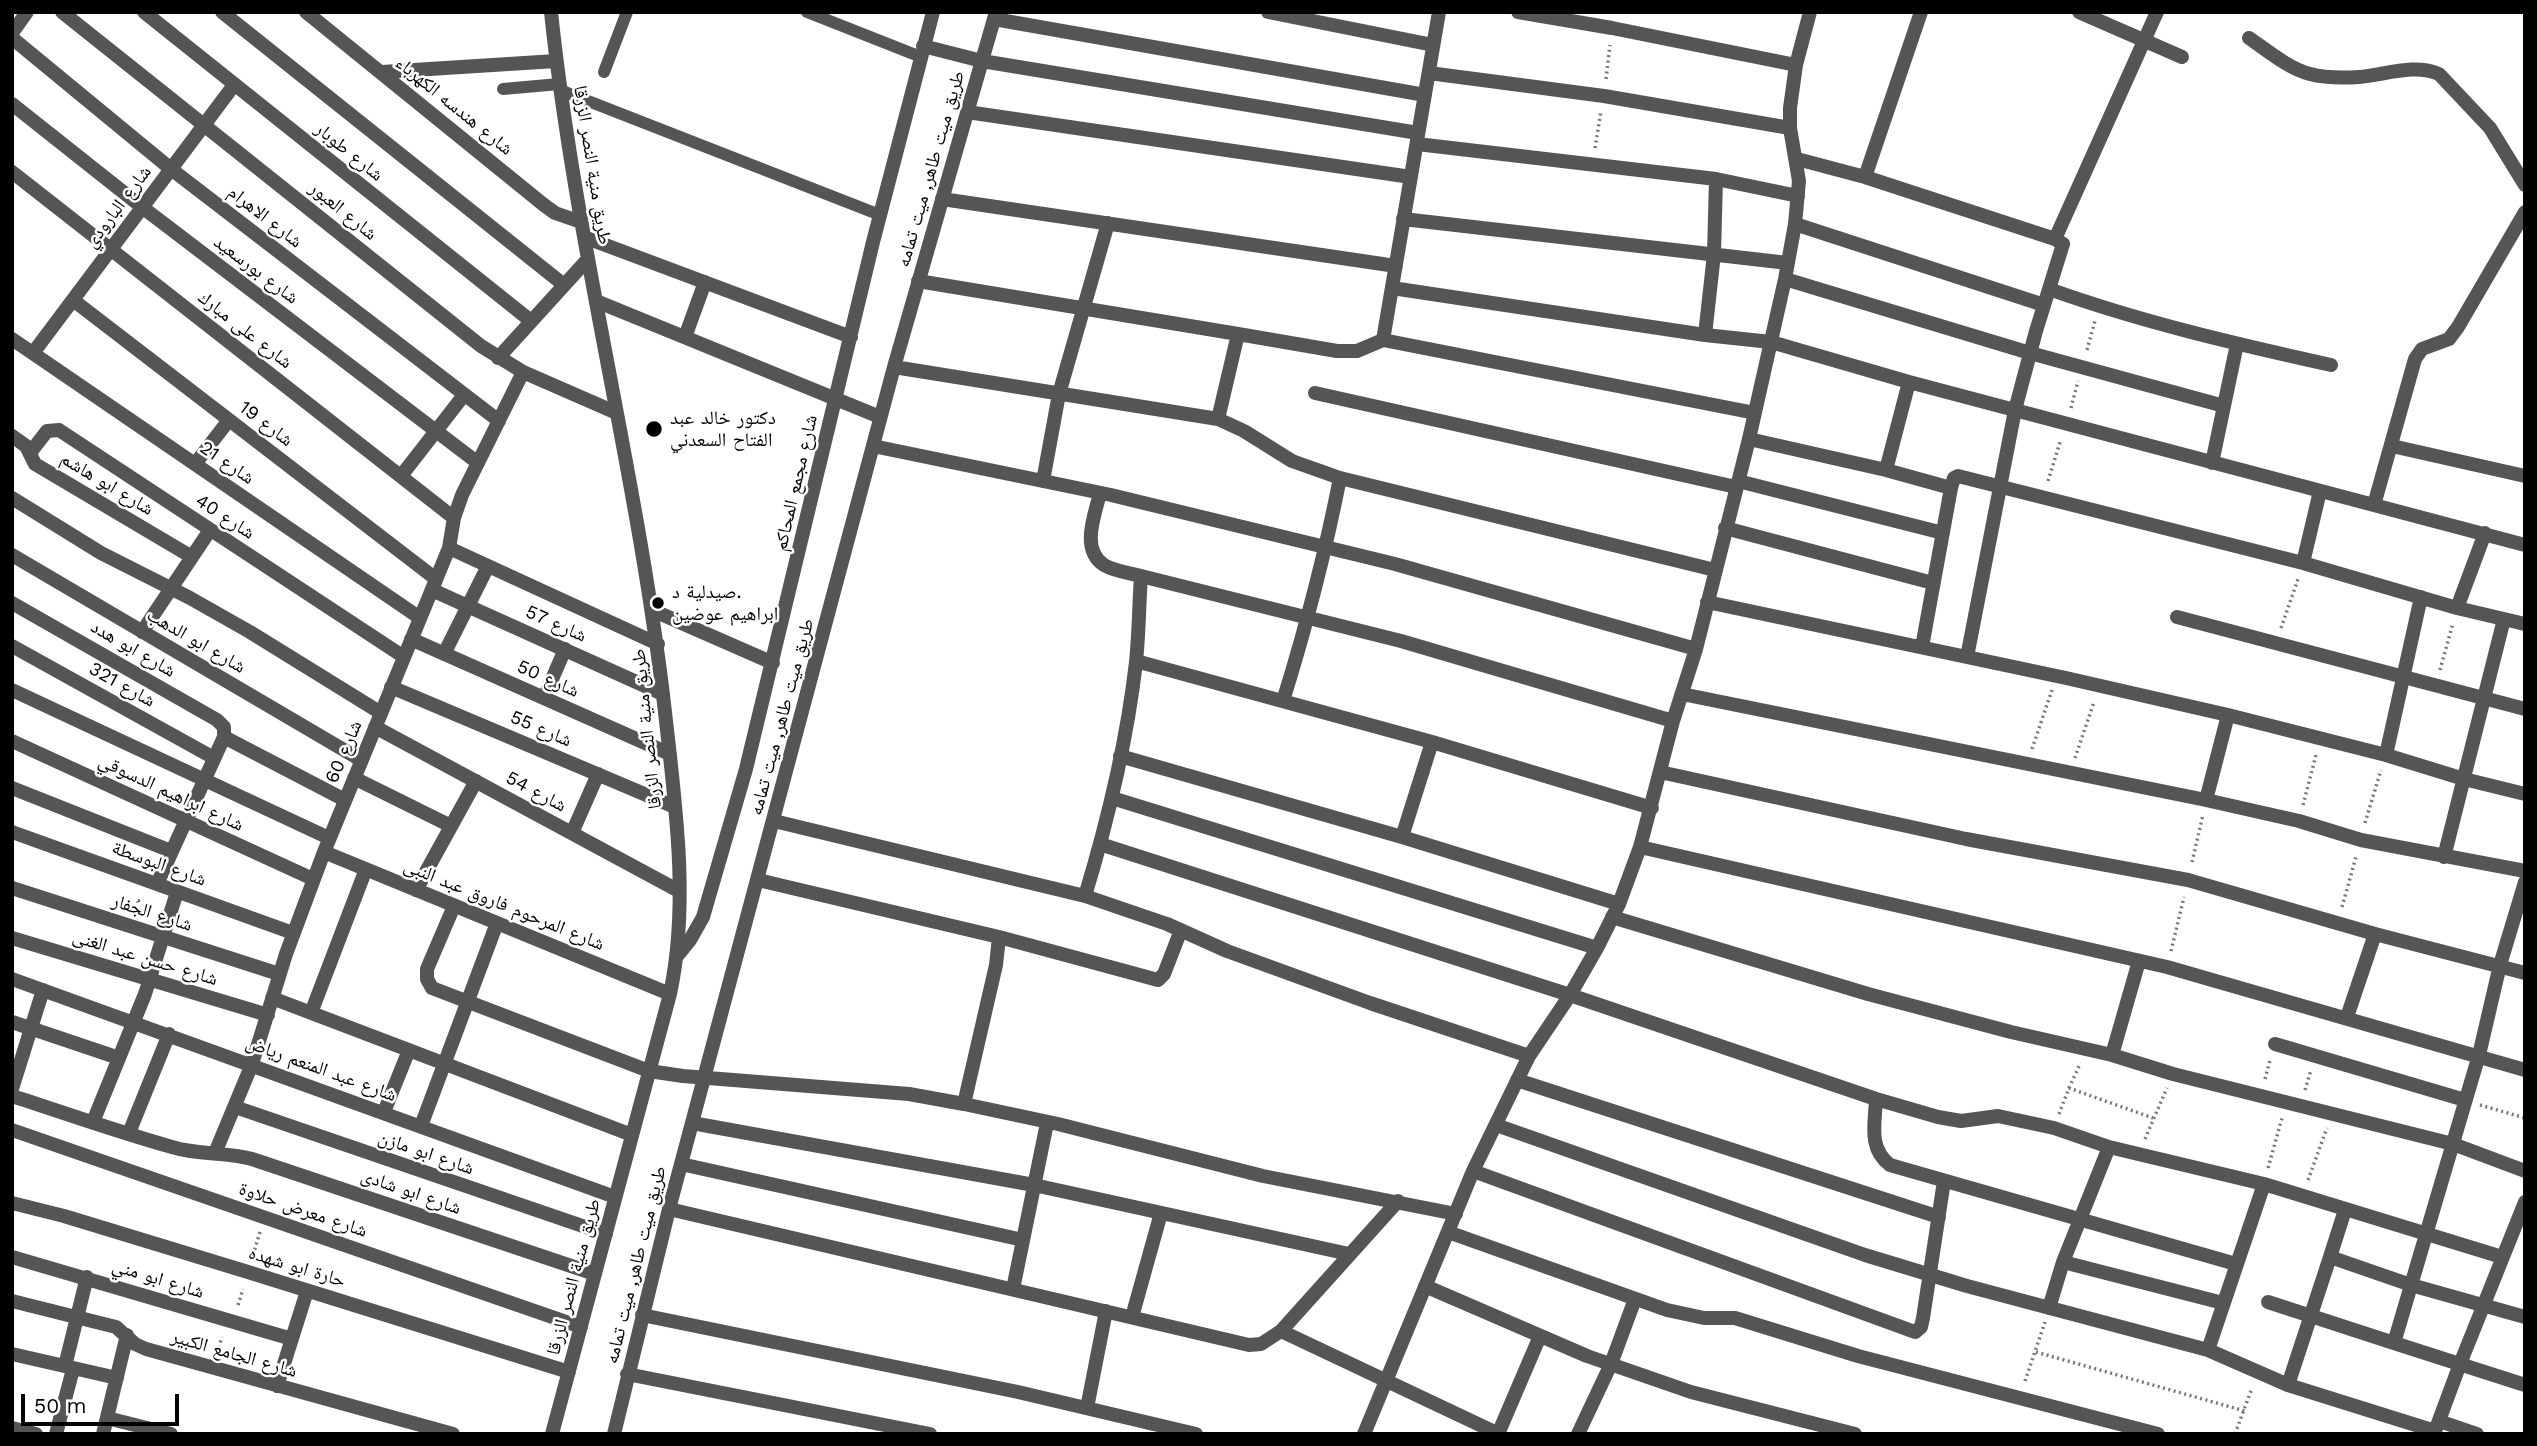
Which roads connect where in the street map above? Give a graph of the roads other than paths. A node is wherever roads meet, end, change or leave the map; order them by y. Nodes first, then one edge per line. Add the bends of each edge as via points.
1 (27, 12) edge
2 (62, 12) edge
3 (144, 12) edge
4 (222, 12) edge
5 (306, 12) edge
6 (551, 12) edge
7 (627, 12) edge
8 (807, 12) edge
9 (933, 12) edge
10 (1268, 12) edge
11 (1439, 12) edge
12 (1518, 12) edge
13 (1810, 12) edge
14 (1921, 12) edge
15 (2079, 12) edge
16 (2157, 12) edge
17 (995, 16) edge
18 (12, 36) edge
19 (2249, 38) dead end
20 (2144, 41) junction
21 (1433, 45) junction
22 (922, 52) junction
23 (2182, 58) dead end
24 (556, 61) junction
25 (982, 61) junction
26 (1796, 65) junction
27 (382, 72) junction
28 (604, 72) dead end
29 (1429, 73) junction
30 (234, 85) junction
31 (559, 87) junction
32 (503, 89) dead end
33 (1425, 95) junction
34 (12, 104) edge
35 (967, 112) junction
36 (204, 125) junction
37 (1790, 128) junction
38 (1418, 138) junction
39 (1797, 159) junction
40 (171, 169) junction
41 (12, 172) edge
42 (1411, 177) junction
43 (1865, 177) junction
44 (1716, 180) junction
45 (2525, 185) edge
46 (1798, 195) junction
47 (942, 199) junction
48 (142, 208) junction
49 (2525, 212) edge
50 (880, 215) junction
51 (1404, 219) junction
52 (1108, 223) junction
53 (1795, 224) junction
54 (582, 229) junction
55 (2055, 239) junction
56 (111, 249) junction
57 (1714, 254) junction
58 (588, 259) junction
59 (1788, 263) junction
60 (1396, 266) junction
61 (1785, 279) junction
62 (918, 281) junction
63 (705, 282) junction
64 (564, 285) junction
65 (1392, 288) junction
66 (2049, 289) junction
67 (73, 300) junction
68 (596, 301) junction
69 (2044, 305) junction
70 (1085, 310) junction
71 (531, 321) junction
72 (1238, 334) junction
73 (1705, 335) junction
74 (685, 337) junction
75 (850, 337) junction
76 (12, 339) edge
77 (1383, 340) junction
78 (1771, 342) junction
79 (2237, 344) junction
80 (2030, 352) junction
81 (33, 353) junction
82 (498, 358) junction
83 (2331, 366) dead end
84 (894, 367) junction
85 (523, 372) junction
86 (1909, 382) junction
87 (1315, 393) dead end
88 (1059, 394) junction
89 (464, 395) junction
90 (836, 399) junction
91 (2224, 406) junction
92 (2015, 410) junction
93 (617, 413) junction
94 (1755, 414) junction
95 (880, 417) junction
96 (1218, 419) junction
97 (229, 420) junction
98 (499, 421) junction
99 (436, 431) junction
100 (12, 436) edge
101 (1749, 439) junction
102 (873, 446) junction
103 (2392, 446) junction
104 (30, 453) junction
105 (478, 463) junction
106 (2212, 463) junction
107 (195, 464) junction
108 (1886, 470) junction
109 (401, 476) junction
110 (2525, 476) edge
111 (1340, 478) junction
112 (1043, 481) junction
113 (1737, 484) junction
114 (2000, 485) junction
115 (1951, 488) junction
116 (2320, 491) junction
117 (1100, 493) junction
118 (12, 498) edge
119 (2374, 505) junction
120 (454, 518) junction
121 (1725, 528) junction
122 (210, 530) junction
123 (1943, 533) junction
124 (2484, 533) junction
125 (2525, 545) edge
126 (449, 548) junction
127 (1326, 548) junction
128 (12, 555) edge
129 (192, 557) junction
130 (2303, 563) junction
131 (488, 566) junction
132 (1715, 570) junction
133 (1141, 576) junction
134 (1933, 583) junction
135 (434, 584) junction
136 (171, 588) junction
137 (2421, 597) junction
138 (1707, 602) junction
139 (12, 603) edge
140 (468, 606) junction
141 (2457, 608) junction
142 (652, 610) junction
143 (2177, 617) dead end
144 (420, 618) junction
145 (1309, 618) junction
146 (2504, 619) junction
147 (2525, 624) edge
148 (142, 632) junction
149 (411, 639) junction
150 (658, 644) junction
151 (12, 646) edge
152 (1922, 647) junction
153 (565, 649) junction
154 (1696, 649) junction
155 (444, 654) junction
156 (404, 657) junction
157 (1967, 657) junction
158 (1136, 661) junction
159 (772, 663) junction
160 (2403, 678) junction
161 (391, 687) junction
162 (12, 690) edge
163 (663, 694) junction
164 (1682, 694) junction
165 (544, 698) junction
166 (2482, 699) junction
167 (1283, 701) junction
168 (2525, 709) edge
169 (2228, 715) junction
170 (378, 720) junction
171 (1673, 722) junction
172 (224, 737) junction
173 (12, 741) edge
174 (1432, 742) junction
175 (670, 754) junction
176 (2386, 755) junction
177 (1120, 756) junction
178 (214, 758) junction
179 (361, 760) junction
180 (1660, 772) junction
181 (598, 774) junction
182 (354, 778) junction
183 (204, 779) junction
184 (2464, 779) junction
185 (476, 781) junction
186 (12, 788) edge
187 (2525, 794) edge
188 (1112, 798) junction
189 (345, 800) junction
190 (2206, 800) junction
191 (675, 807) junction
192 (1652, 808) junction
193 (184, 821) junction
194 (774, 821) junction
195 (451, 826) junction
196 (12, 832) edge
197 (572, 833) junction
198 (1402, 837) junction
199 (1100, 844) junction
200 (326, 845) junction
201 (1640, 848) junction
202 (171, 851) junction
203 (2444, 858) junction
204 (366, 869) junction
205 (2525, 872) edge
206 (313, 879) junction
207 (758, 880) junction
208 (2525, 882) edge
209 (157, 884) junction
210 (12, 888) edge
211 (416, 890) junction
212 (679, 891) junction
213 (177, 892) junction
214 (1085, 896) junction
215 (454, 905) junction
216 (1615, 910) junction
217 (497, 923) junction
218 (1181, 930) junction
219 (293, 933) junction
220 (2375, 934) junction
221 (163, 936) junction
222 (999, 937) junction
223 (12, 938) edge
224 (1597, 948) junction
225 (677, 956) junction
226 (2139, 961) junction
227 (2500, 965) junction
228 (2525, 973) edge
229 (279, 974) junction
230 (12, 979) edge
231 (149, 979) junction
232 (43, 990) junction
233 (670, 994) junction
234 (1570, 995) junction
235 (272, 999) junction
236 (467, 1002) junction
237 (311, 1013) junction
238 (268, 1015) junction
239 (2347, 1017) junction
240 (12, 1022) edge
241 (134, 1022) junction
242 (32, 1028) junction
243 (169, 1034) junction
244 (2275, 1044) road end
245 (409, 1050) junction
246 (2112, 1055) junction
247 (2479, 1055) junction
248 (1529, 1056) junction
249 (119, 1058) junction
250 (444, 1064) junction
251 (252, 1065) junction
252 (2525, 1070) edge
253 (649, 1071) junction
254 (704, 1077) junction
255 (1517, 1080) junction
256 (12, 1089) edge
257 (12, 1096) edge
258 (1877, 1099) junction
259 (2465, 1101) junction
260 (964, 1104) junction
261 (235, 1107) junction
262 (384, 1112) junction
263 (93, 1122) junction
264 (692, 1123) junction
265 (1047, 1123) junction
266 (1496, 1125) junction
267 (421, 1126) junction
268 (12, 1130) edge
269 (129, 1133) junction
270 (632, 1135) junction
271 (2452, 1144) junction
272 (2109, 1147) junction
273 (215, 1153) junction
274 (681, 1164) junction
275 (1474, 1171) junction
276 (2525, 1171) edge
277 (1944, 1181) junction
278 (2264, 1184) junction
279 (1034, 1185) junction
280 (615, 1197) junction
281 (1398, 1201) junction
282 (2525, 1202) edge
283 (12, 1203) edge
284 (669, 1209) junction
285 (2345, 1210) junction
286 (1161, 1213) junction
287 (1455, 1214) junction
288 (1939, 1217) junction
289 (2081, 1218) junction
290 (1448, 1232) junction
291 (606, 1234) junction
292 (2424, 1235) junction
293 (1023, 1240) junction
294 (1349, 1254) junction
295 (12, 1257) edge
296 (2330, 1257) junction
297 (2502, 1258) junction
298 (2063, 1262) junction
299 (2236, 1264) junction
300 (595, 1274) junction
301 (1931, 1275) junction
302 (87, 1277) junction
303 (2411, 1285) junction
304 (1425, 1286) junction
305 (1013, 1289) junction
306 (307, 1290) junction
307 (1635, 1299) junction
308 (12, 1301) edge
309 (2268, 1302) dead end
310 (2223, 1303) junction
311 (2484, 1306) junction
312 (2049, 1308) junction
313 (1106, 1311) junction
314 (642, 1315) junction
315 (2311, 1315) junction
316 (77, 1317) junction
317 (1132, 1317) junction
318 (2525, 1317) edge
319 (581, 1327) junction
320 (1281, 1331) junction
321 (127, 1335) junction
322 (1540, 1336) junction
323 (292, 1339) junction
324 (2394, 1343) junction
325 (2208, 1350) junction
326 (12, 1354) edge
327 (1611, 1364) junction
328 (2460, 1364) junction
329 (69, 1367) junction
330 (569, 1372) junction
331 (627, 1374) junction
332 (117, 1378) junction
333 (1386, 1380) junction
334 (2288, 1385) junction
335 (2525, 1385) edge
336 (277, 1386) junction
337 (1087, 1408) junction
338 (107, 1418) junction
339 (12, 1428) edge
340 (2436, 1429) edge
341 (36, 1434) edge
342 (56, 1434) edge
343 (103, 1434) edge
344 (171, 1434) edge
345 (453, 1434) edge
346 (552, 1434) edge
347 (614, 1434) edge
348 (930, 1434) edge
349 (1196, 1434) edge
350 (1364, 1434) edge
351 (1498, 1434) edge
352 (1578, 1434) edge
353 (1855, 1434) edge
354 (2158, 1434) edge
355 (2477, 1434) edge

1 - 18 street
2 - 36 street, شارع العبور
3 - 30 street, شارع طوبار
4 - 64 street
5 - 27 street, شارع هندسه الكهرباء
6 - 24 street, طريق منية النصر الزرقا
7 - 28 lane
8 - 22 lane
9 - 22 street, شارع مجمع المحاكم
10 - 21 street
11 - 21 street
12 - 26 street
13 - 26 street
14 - 43 street
15 - 20 street
16 - 20 street
17 - 25 street, طريق ميت طاهر, ميت تمامه
17 - 33 street
18 - 40 street, شارع الاهرام
19 - 45 street via 2310,74 2357,77 2430,70 2440,74 2490,128
20 - 23 street
20 - 55 street
21 - 29 street
22 - 25 street
22 - 50 street, شارع مجمع المحاكم
24 - 27 street
24 - 31 street, طريق منية النصر الزرقا
25 - 35 street, طريق ميت طاهر, ميت تمامه
25 - 38 street
26 - 37 street
27 - 54 street, شارع هندسه الكهرباء via 544,205
29 - 33 street
29 - 37 street via 1604,96
30 - 36 street, شارع البارودي
30 - 71 street, شارع طوبار
31 - 32 lane
31 - 50 lane
31 - 54 street, طريق منية النصر الزرقا
33 - 38 street
34 - 48 street, شارع بورسعيد
35 - 42 street
35 - 47 street, طريق ميت طاهر, ميت تمامه
36 - 40 street, شارع البارودي
36 - 82 street, شارع العبور
37 - 39 street
38 - 42 street
38 - 44 street
39 - 43 street
39 - 46 street
40 - 48 street, شارع البارودي
40 - 89 street, شارع الاهرام
41 - 56 street, شارع على مبارك
42 - 51 street
43 - 55 street
44 - 46 street
44 - 57 street
46 - 53 street
47 - 52 street
47 - 62 street, طريق ميت طاهر, ميت تمامه
48 - 56 street, شارع البارودي
48 - 99 street, شارع بورسعيد
49 - 103 street via 2458,327 2449,339 2422,349 2416,359
50 - 75 street, شارع مجمع المحاكم
51 - 57 street
51 - 60 street
52 - 60 street
52 - 70 street
53 - 59 street
53 - 69 street
54 - 58 street, طريق منية النصر الزرقا
54 - 63 street, شارع هندسه الكهرباء
55 - 66 street via 2063,244
56 - 67 street, شارع البارودي
56 - 109 street, شارع على مبارك
57 - 59 street
57 - 73 street
58 - 64 street
58 - 68 street, طريق منية النصر الزرقا
59 - 61 street
60 - 65 street
61 - 78 street
61 - 80 street
62 - 70 street
62 - 84 street, طريق ميت طاهر, ميت تمامه
63 - 74 street
63 - 75 street, شارع هندسه الكهرباء
64 - 71 street
65 - 73 street
65 - 77 street
66 - 69 street
66 - 79 street
67 - 81 street, شارع البارودي
67 - 97 street, شارع 19
68 - 74 street
68 - 93 street, طريق منية النصر الزرقا
69 - 80 street
70 - 72 street
70 - 88 street
71 - 82 street
72 - 77 street via 1337,351 1357,351
72 - 96 street
73 - 78 street
74 - 90 street
75 - 90 street, شارع مجمع المحاكم
76 - 81 street, شارع 21
77 - 94 street
78 - 86 street
78 - 94 street
79 - 83 street
79 - 91 street
80 - 91 street
80 - 92 street
81 - 107 street, شارع 21
82 - 85 street, شارع العبور
84 - 88 street
84 - 95 street, طريق ميت طاهر, ميت تمامه
85 - 93 street, شارع العبور
85 - 98 street, شارع 60
86 - 92 street
86 - 108 street
87 - 113 street
88 - 96 street
88 - 112 street
89 - 98 street, شارع الاهرام
89 - 99 street
90 - 95 street
90 - 159 street, شارع مجمع المحاكم
91 - 106 street
92 - 106 street
92 - 114 street
93 - 142 street, طريق منية النصر الزرقا
94 - 101 street
95 - 102 street, طريق ميت طاهر, ميت تمامه
96 - 111 street via 1292,461
97 - 107 street
97 - 135 street, شارع 19
98 - 105 street, شارع 60
99 - 105 street, شارع بورسعيد
99 - 109 street
100 - 104 street, شارع ابو هاشم
101 - 108 street
101 - 113 street
102 - 112 street
102 - 194 street, طريق ميت طاهر, ميت تمامه
103 - 110 street
103 - 119 street
104 - 122 street, شارع 40 via 47,431 59,430
104 - 129 street, شارع ابو هاشم via 35,464
105 - 120 street, شارع 60
106 - 116 street
107 - 144 street, شارع 21
108 - 115 street
109 - 120 street, شارع على مبارك
111 - 127 street
111 - 132 street
112 - 117 street
113 - 121 street
113 - 123 street
114 - 115 street via 1958,476
114 - 130 street
114 - 157 street
115 - 123 street
116 - 119 street
116 - 130 street
117 - 127 street
117 - 133 street via 1090,537 1093,553 1103,564
118 - 136 street, شارع 54 via 101,553
119 - 124 street
120 - 126 street, شارع 60
121 - 132 street
121 - 134 street
122 - 129 street
122 - 156 street, شارع 40
123 - 134 street
124 - 125 street
124 - 141 street
126 - 131 street
126 - 135 street, شارع 60
127 - 145 street
127 - 154 street
128 - 148 street, شارع ابو الدهب
129 - 136 street
130 - 137 street
131 - 140 street
131 - 150 street
132 - 138 street
133 - 145 street
133 - 158 street
134 - 152 street
135 - 140 street, شارع 57
135 - 144 street, شارع 60
136 - 148 street
136 - 170 street, شارع 54 via 250,632
137 - 141 street
137 - 160 street
138 - 152 street
138 - 154 street
139 - 172 street, شارع ابو هدد via 217,720 224,727
140 - 153 street, شارع 57
140 - 155 street
141 - 146 street
142 - 150 street, طريق منية النصر الزرقا
142 - 159 street
143 - 160 street
144 - 149 street, شارع 60
145 - 167 street
145 - 171 street
146 - 147 street
146 - 166 street
148 - 179 street, شارع ابو الدهب
149 - 155 street, شارع 50
149 - 156 street, شارع 60
150 - 163 street, طريق منية النصر الزرقا
151 - 178 street, شارع 321
152 - 157 street
153 - 163 street, شارع 57
153 - 165 street
154 - 164 street
155 - 165 street, شارع 50
156 - 161 street, شارع 60
157 - 169 street
158 - 167 street
158 - 177 street
159 - 225 street, شارع مجمع المحاكم via 703,917
160 - 166 street
160 - 176 street
161 - 170 street, شارع 60
161 - 181 street, شارع 55
162 - 183 street, شارع المرحوم فاروق عبد النبى
163 - 175 street, طريق منية النصر الزرقا
164 - 171 street
164 - 190 street
165 - 175 street, شارع 50
166 - 168 street
166 - 184 street
167 - 174 street
169 - 176 street
169 - 190 street
170 - 179 street, شارع 60
170 - 185 street, شارع 54
171 - 180 street
172 - 178 street
172 - 189 street
173 - 193 street, شارع ابراهيم الدسوقي
174 - 192 street
174 - 198 street
175 - 191 street, طريق منية النصر الزرقا
176 - 184 street
177 - 188 street
177 - 198 street
178 - 183 street
179 - 182 street, شارع 60
180 - 192 street
180 - 220 street via 1966,839 2188,880
181 - 191 street, شارع 55
181 - 197 street
182 - 189 street, شارع 60
182 - 195 street
183 - 193 street
183 - 200 street, شارع المرحوم فاروق عبد النبى
184 - 187 street
184 - 203 street
185 - 195 street
185 - 197 street, شارع 54
186 - 202 street
188 - 199 street
188 - 224 street
189 - 200 street, شارع 60
190 - 203 street
191 - 212 street, طريق منية النصر الزرقا
192 - 201 street
193 - 202 street
193 - 206 street, شارع ابراهيم الدسوقي
194 - 207 street, طريق ميت طاهر, ميت تمامه
194 - 214 street
195 - 211 street
196 - 209 street, شارع البوسطة
197 - 212 street, شارع 54
198 - 216 street
199 - 214 street
199 - 234 street
200 - 204 street, شارع المرحوم فاروق عبد النبى
200 - 206 street, شارع 60
201 - 216 street
201 - 226 street
202 - 209 street
203 - 205 street
204 - 211 street, شارع المرحوم فاروق عبد النبى
204 - 237 street
206 - 219 street, شارع 60
207 - 222 street
207 - 254 street, طريق ميت طاهر, ميت تمامه
208 - 227 street
209 - 213 street, شارع البوسطة
210 - 221 street, شارع الجُفار
211 - 215 street, شارع المرحوم فاروق عبد النبى
212 - 225 street, طريق منية النصر الزرقا
213 - 219 street, شارع البوسطة
213 - 221 street
214 - 218 street
215 - 217 street, شارع المرحوم فاروق عبد النبى
215 - 236 street via 427,979 436,991
216 - 224 street
216 - 246 street via 1868,994
217 - 233 street, شارع المرحوم فاروق عبد النبى
217 - 236 street
218 - 222 street via 1158,980
218 - 248 street via 1227,951
219 - 229 street, شارع 60
220 - 227 street
220 - 239 street
221 - 229 street, شارع الجُفار
221 - 231 street
222 - 260 street
223 - 231 street, شارع حسن عبد الغنى
224 - 234 street
225 - 233 street, طريق منية النصر الزرقا
226 - 239 street
226 - 246 street
227 - 228 street
227 - 247 street
229 - 235 street, شارع 60
230 - 232 street, شارع عبد المنعم رياض
231 - 238 street, شارع حسن عبد الغنى
231 - 241 street
232 - 241 street, شارع عبد المنعم رياض
232 - 242 street
233 - 253 street, طريق منية النصر الزرقا
234 - 248 street
234 - 258 street
235 - 237 street
235 - 238 street, شارع 60
236 - 250 street
236 - 253 street
237 - 245 street
238 - 251 street, شارع 60
239 - 247 street
240 - 242 street
241 - 243 street, شارع عبد المنعم رياض
241 - 249 street
242 - 249 street
242 - 256 street
243 - 251 street, شارع عبد المنعم رياض
243 - 269 street
244 - 259 street
245 - 250 street
245 - 262 street
246 - 271 street
247 - 252 street
247 - 259 street
248 - 255 street
249 - 263 street
250 - 267 street
250 - 270 street
251 - 261 street, شارع 60
251 - 262 street, شارع عبد المنعم رياض
253 - 254 street
253 - 270 street, طريق منية النصر الزرقا
254 - 260 street via 909,1094
254 - 264 street, طريق ميت طاهر, ميت تمامه
255 - 266 street
255 - 288 street
257 - 263 street, شارع ابو شادى
258 - 272 street via 1961,1121 1998,1116 2054,1128
258 - 277 street via 1874,1143 1880,1157 1890,1165
259 - 271 street
260 - 265 street
261 - 273 street, شارع 60
261 - 291 street, شارع ابو مازن
262 - 267 street, شارع عبد المنعم رياض
263 - 269 street, شارع ابو شادى
264 - 274 street, طريق ميت طاهر, ميت تمامه
264 - 279 street
265 - 279 street
265 - 281 street via 1263,1177
266 - 275 street
266 - 301 street
267 - 280 street, شارع عبد المنعم رياض
268 - 319 street, شارع معرض حلاوة
269 - 273 street, شارع ابو شادى via 187,1151
270 - 280 street, طريق منية النصر الزرقا
271 - 276 street
271 - 292 street
272 - 278 street
272 - 289 street
273 - 300 street, شارع ابو شادى via 252,1159
274 - 284 street, طريق ميت طاهر, ميت تمامه
274 - 293 street
275 - 287 street
275 - 301 street via 1915,1332 1921,1327
277 - 288 street
277 - 289 street
278 - 285 street
278 - 299 street
279 - 286 street
279 - 293 street
280 - 291 street, طريق منية النصر الزرقا
281 - 287 street
281 - 294 street
282 - 297 street
283 - 306 street, حارة ابو شهده
284 - 305 street
284 - 314 street, طريق ميت طاهر, ميت تمامه
285 - 292 street
285 - 296 street
286 - 294 street
286 - 317 street
287 - 290 street
288 - 301 street
289 - 298 street
289 - 299 street
290 - 304 street
290 - 307 street
291 - 300 street, طريق منية النصر الزرقا
292 - 297 street
292 - 303 street
293 - 305 street
294 - 320 street
295 - 302 street, شارع ابو مني
296 - 303 street
296 - 315 street
297 - 311 street
298 - 310 street
298 - 312 street
299 - 310 street
300 - 319 street, طريق منية النصر الزرقا
301 - 312 street
302 - 316 street
302 - 323 street, شارع ابو مني
303 - 311 street
303 - 324 street
304 - 322 street
304 - 333 street
305 - 313 street
306 - 323 street
306 - 330 street, حارة ابو شهده
307 - 327 street
307 - 354 street via 1704,1318 1735,1318 1870,1359
308 - 316 street, شارع الجامع الكبير
309 - 315 street
310 - 325 street
311 - 318 street
311 - 328 street
312 - 325 street
313 - 317 street
313 - 337 street
314 - 331 street, طريق ميت طاهر, ميت تمامه
314 - 337 street
315 - 324 street
315 - 334 street
316 - 321 street, شارع الجامع الكبير via 116,1327
316 - 329 street
317 - 320 street via 1249,1345 1261,1344
319 - 330 street, طريق منية النصر الزرقا
320 - 333 street
321 - 332 street
321 - 336 street, شارع الجامع الكبير via 140,1348
322 - 327 street
322 - 351 street
323 - 336 street
324 - 328 street
325 - 334 street
326 - 329 street
327 - 352 street
327 - 353 street via 1691,1392
328 - 335 street
328 - 340 street
329 - 332 street
329 - 342 street
330 - 346 street, طريق منية النصر الزرقا
331 - 347 street, طريق ميت طاهر, ميت تمامه
331 - 348 street
332 - 338 street
333 - 350 street
333 - 351 street
334 - 340 street
336 - 345 street, شارع الجامع الكبير
337 - 349 street
338 - 343 street
338 - 344 street
339 - 341 street
340 - 355 street

